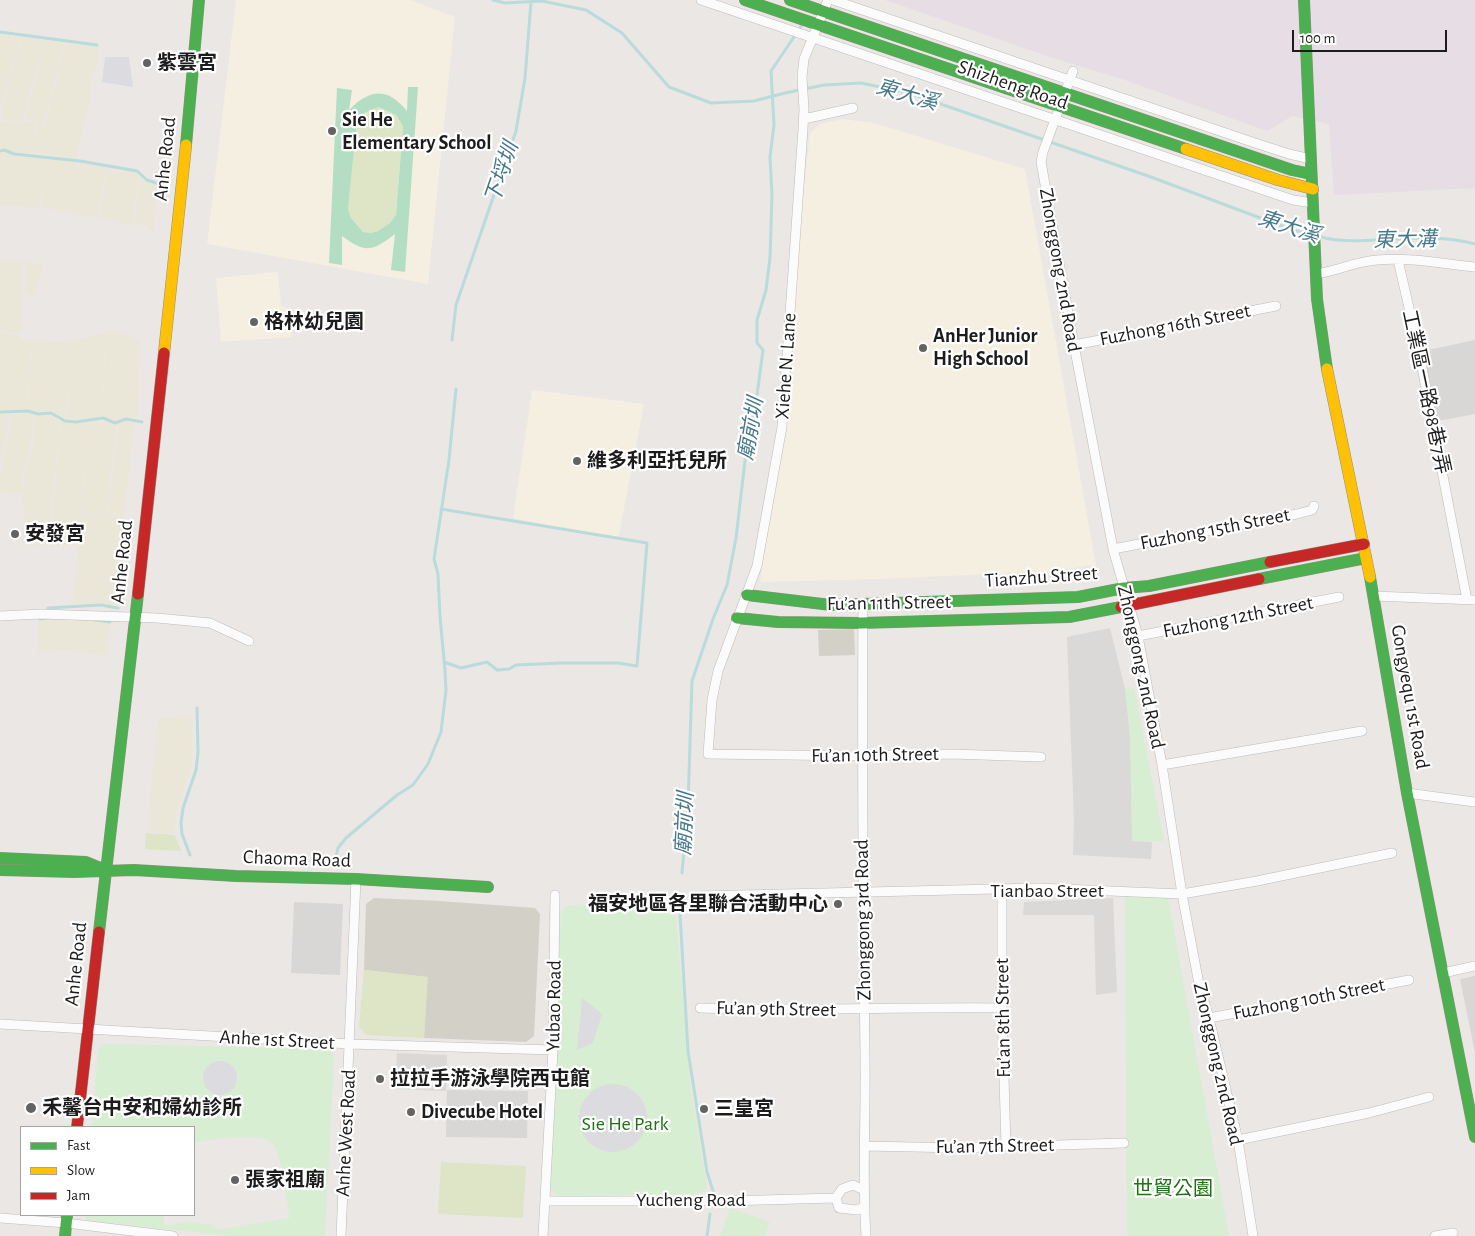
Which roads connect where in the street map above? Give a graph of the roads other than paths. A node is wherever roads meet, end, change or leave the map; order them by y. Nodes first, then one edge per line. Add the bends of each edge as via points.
1 (199, 0) edge
2 (701, 0) edge
3 (745, 0) edge
4 (790, 0) edge
5 (828, 0) edge
6 (833, 0) edge
7 (1304, 0) edge
8 (823, 12) junction
9 (818, 25) junction
10 (813, 38) junction
11 (1071, 76) junction
12 (1065, 93) junction
13 (1060, 106) junction
14 (852, 108) dead end
15 (804, 119) junction
16 (1056, 119) junction
17 (1310, 159) junction
18 (1311, 174) junction
19 (1313, 188) junction
20 (1313, 203) junction
21 (1398, 260) junction
22 (1475, 267) edge
23 (1316, 268) junction
24 (1276, 306) dead end
25 (1074, 345) junction
26 (1314, 506) dead end
27 (1364, 544) junction
28 (1113, 548) junction
29 (1366, 558) junction
30 (1124, 588) junction
31 (747, 595) junction
32 (1374, 596) junction
33 (1338, 598) dead end
34 (1471, 600) edge
35 (863, 604) junction
36 (1129, 606) junction
37 (0, 616) edge
38 (135, 617) junction
39 (738, 618) junction
40 (863, 623) junction
41 (1138, 636) junction
42 (249, 641) dead end
43 (1362, 731) dead end
44 (708, 754) joint
45 (862, 756) junction
46 (1042, 757) dead end
47 (1162, 765) junction
48 (1407, 792) junction
49 (1475, 802) edge
50 (1392, 853) dead end
51 (0, 858) edge
52 (0, 870) edge
53 (106, 870) junction
54 (356, 879) junction
55 (488, 887) dead end
56 (1002, 890) junction
57 (862, 892) junction
58 (1182, 894) junction
59 (555, 895) dead end
60 (698, 896) dead end
61 (1475, 966) edge
62 (1443, 973) junction
63 (1409, 980) dead end
64 (700, 1008) dead end
65 (1002, 1008) junction
66 (864, 1010) junction
67 (1209, 1018) junction
68 (0, 1024) edge
69 (88, 1030) junction
70 (350, 1044) junction
71 (553, 1050) junction
72 (1429, 1097) dead end
73 (77, 1126) edge
74 (1475, 1137) edge
75 (1238, 1140) junction
76 (1124, 1143) dead end
77 (866, 1146) junction
78 (1006, 1147) junction
79 (864, 1190) junction
80 (836, 1198) junction
81 (546, 1201) junction
82 (864, 1207) junction
83 (0, 1218) edge
84 (66, 1219) edge
85 (1453, 1233) dead end
86 (65, 1236) edge
87 (173, 1236) edge
88 (341, 1236) edge
89 (543, 1236) edge
90 (866, 1236) edge
91 (1253, 1236) edge
92 (1435, 1236) edge

1 - 38 street, Anhe Road via 166,344
2 - 10 street, Shizheng Road
3 - 9 street, Shizheng Road
4 - 8 street, Shizheng Road
5 - 8 street, Xiehe N. Lane
6 - 11 street, Shizheng Road
7 - 17 street
8 - 9 street, Xiehe N. Lane
8 - 12 street, Shizheng Road
9 - 10 street, Xiehe N. Lane
9 - 13 street, Shizheng Road
10 - 15 street, Xiehe N. Lane via 804,59
10 - 16 street, Shizheng Road
11 - 12 street, Zhonggong 2nd Road
11 - 17 street, Shizheng Road
12 - 13 street, Zhonggong 2nd Road
12 - 18 street, Shizheng Road
13 - 16 street, Zhonggong 2nd Road
13 - 19 street, Shizheng Road via 1294,186
14 - 15 street
15 - 31 street, Xiehe N. Lane via 782,427 757,566
16 - 20 street, Shizheng Road via 1293,200
16 - 25 street, Zhonggong 2nd Road via 1041,162
17 - 18 street
18 - 19 street
19 - 20 street
20 - 23 street, Gongyequ 1st Road
21 - 22 street
21 - 23 street via 1377,260 1331,272
21 - 34 street, 工業區一路98巷7弄
23 - 27 street, Gongyequ 1st Road via 1327,368
24 - 25 street, Fuzhong 16th Street
25 - 28 street, Zhonggong 2nd Road
26 - 28 street, Fuzhong 15th Street via 1312,510 1297,514
27 - 29 street, Gongyequ 1st Road
27 - 30 street, Tianzhu Street via 1149,586
28 - 30 street, Zhonggong 2nd Road
29 - 32 street, Gongyequ 1st Road
29 - 36 street
30 - 35 street, Tianzhu Street via 1078,597
30 - 36 street, Zhonggong 2nd Road
31 - 35 street, Tianzhu Street via 831,605
31 - 39 street, Xiehe N. Lane
32 - 34 street
32 - 48 street, Gongyequ 1st Road
33 - 41 street, Fuzhong 12th Street
35 - 40 street, Zhonggong 3rd Road
36 - 40 street, Fu’an 11th Street via 1069,617
36 - 41 street, Zhonggong 2nd Road
37 - 38 street
38 - 42 street via 210,623
38 - 53 street, Anhe Road
39 - 40 street, Fu’an 11th Street via 772,623
39 - 44 street, Xiehe N. Lane via 718,672 712,700
40 - 45 street, Zhonggong 3rd Road
41 - 47 street, Zhonggong 2nd Road
43 - 47 street
44 - 45 street, Fu’an 10th Street
45 - 46 street, Fu’an 10th Street
45 - 57 street, Zhonggong 3rd Road
47 - 58 street, Zhonggong 2nd Road
48 - 49 street
48 - 62 street, Gongyequ 1st Road
50 - 58 street, Tianbao Street
51 - 53 street, Chaoma Road via 86,862
52 - 53 street, Chaoma Road
53 - 54 street, Chaoma Road
53 - 69 street, Anhe Road
54 - 55 street, Chaoma Road
54 - 70 street, Anhe West Road
56 - 57 street, Tianbao Street
56 - 58 street, Tianbao Street via 1038,888
56 - 65 street, Fu’an 8th Street
57 - 60 street, Tianbao Street
57 - 66 street, Zhonggong 3rd Road
58 - 67 street, Zhonggong 2nd Road via 1199,984
59 - 71 street, Yubao Road
61 - 62 street
62 - 74 street, Gongyequ 1st Road
63 - 67 street, Fuzhong 10th Street
64 - 66 street, Fu’an 9th Street
65 - 66 street, Fu’an 9th Street
65 - 78 street, Fu’an 8th Street
66 - 77 street, Zhonggong 3rd Road
67 - 75 street, Zhonggong 2nd Road
68 - 69 street, Anhe 1st Street
69 - 70 street, Anhe 1st Street
69 - 73 street, Anhe Road
70 - 71 street, Anhe 1st Street
70 - 88 street, Anhe West Road
71 - 81 street, Yubao Road
72 - 75 street
75 - 91 street, Zhonggong 2nd Road
76 - 78 street, Fu’an 7th Street
77 - 78 street, Fu’an 7th Street
77 - 79 street, Zhonggong 3rd Road
79 - 80 street, Yucheng Road via 853,1186 842,1189
79 - 82 street, Zhonggong 3rd Road
80 - 81 street, Yucheng Road
80 - 82 street via 839,1208 857,1210
81 - 89 street, Yubao Road
82 - 90 street, Zhonggong 3rd Road
83 - 84 street
84 - 86 street
84 - 87 street
85 - 92 street

